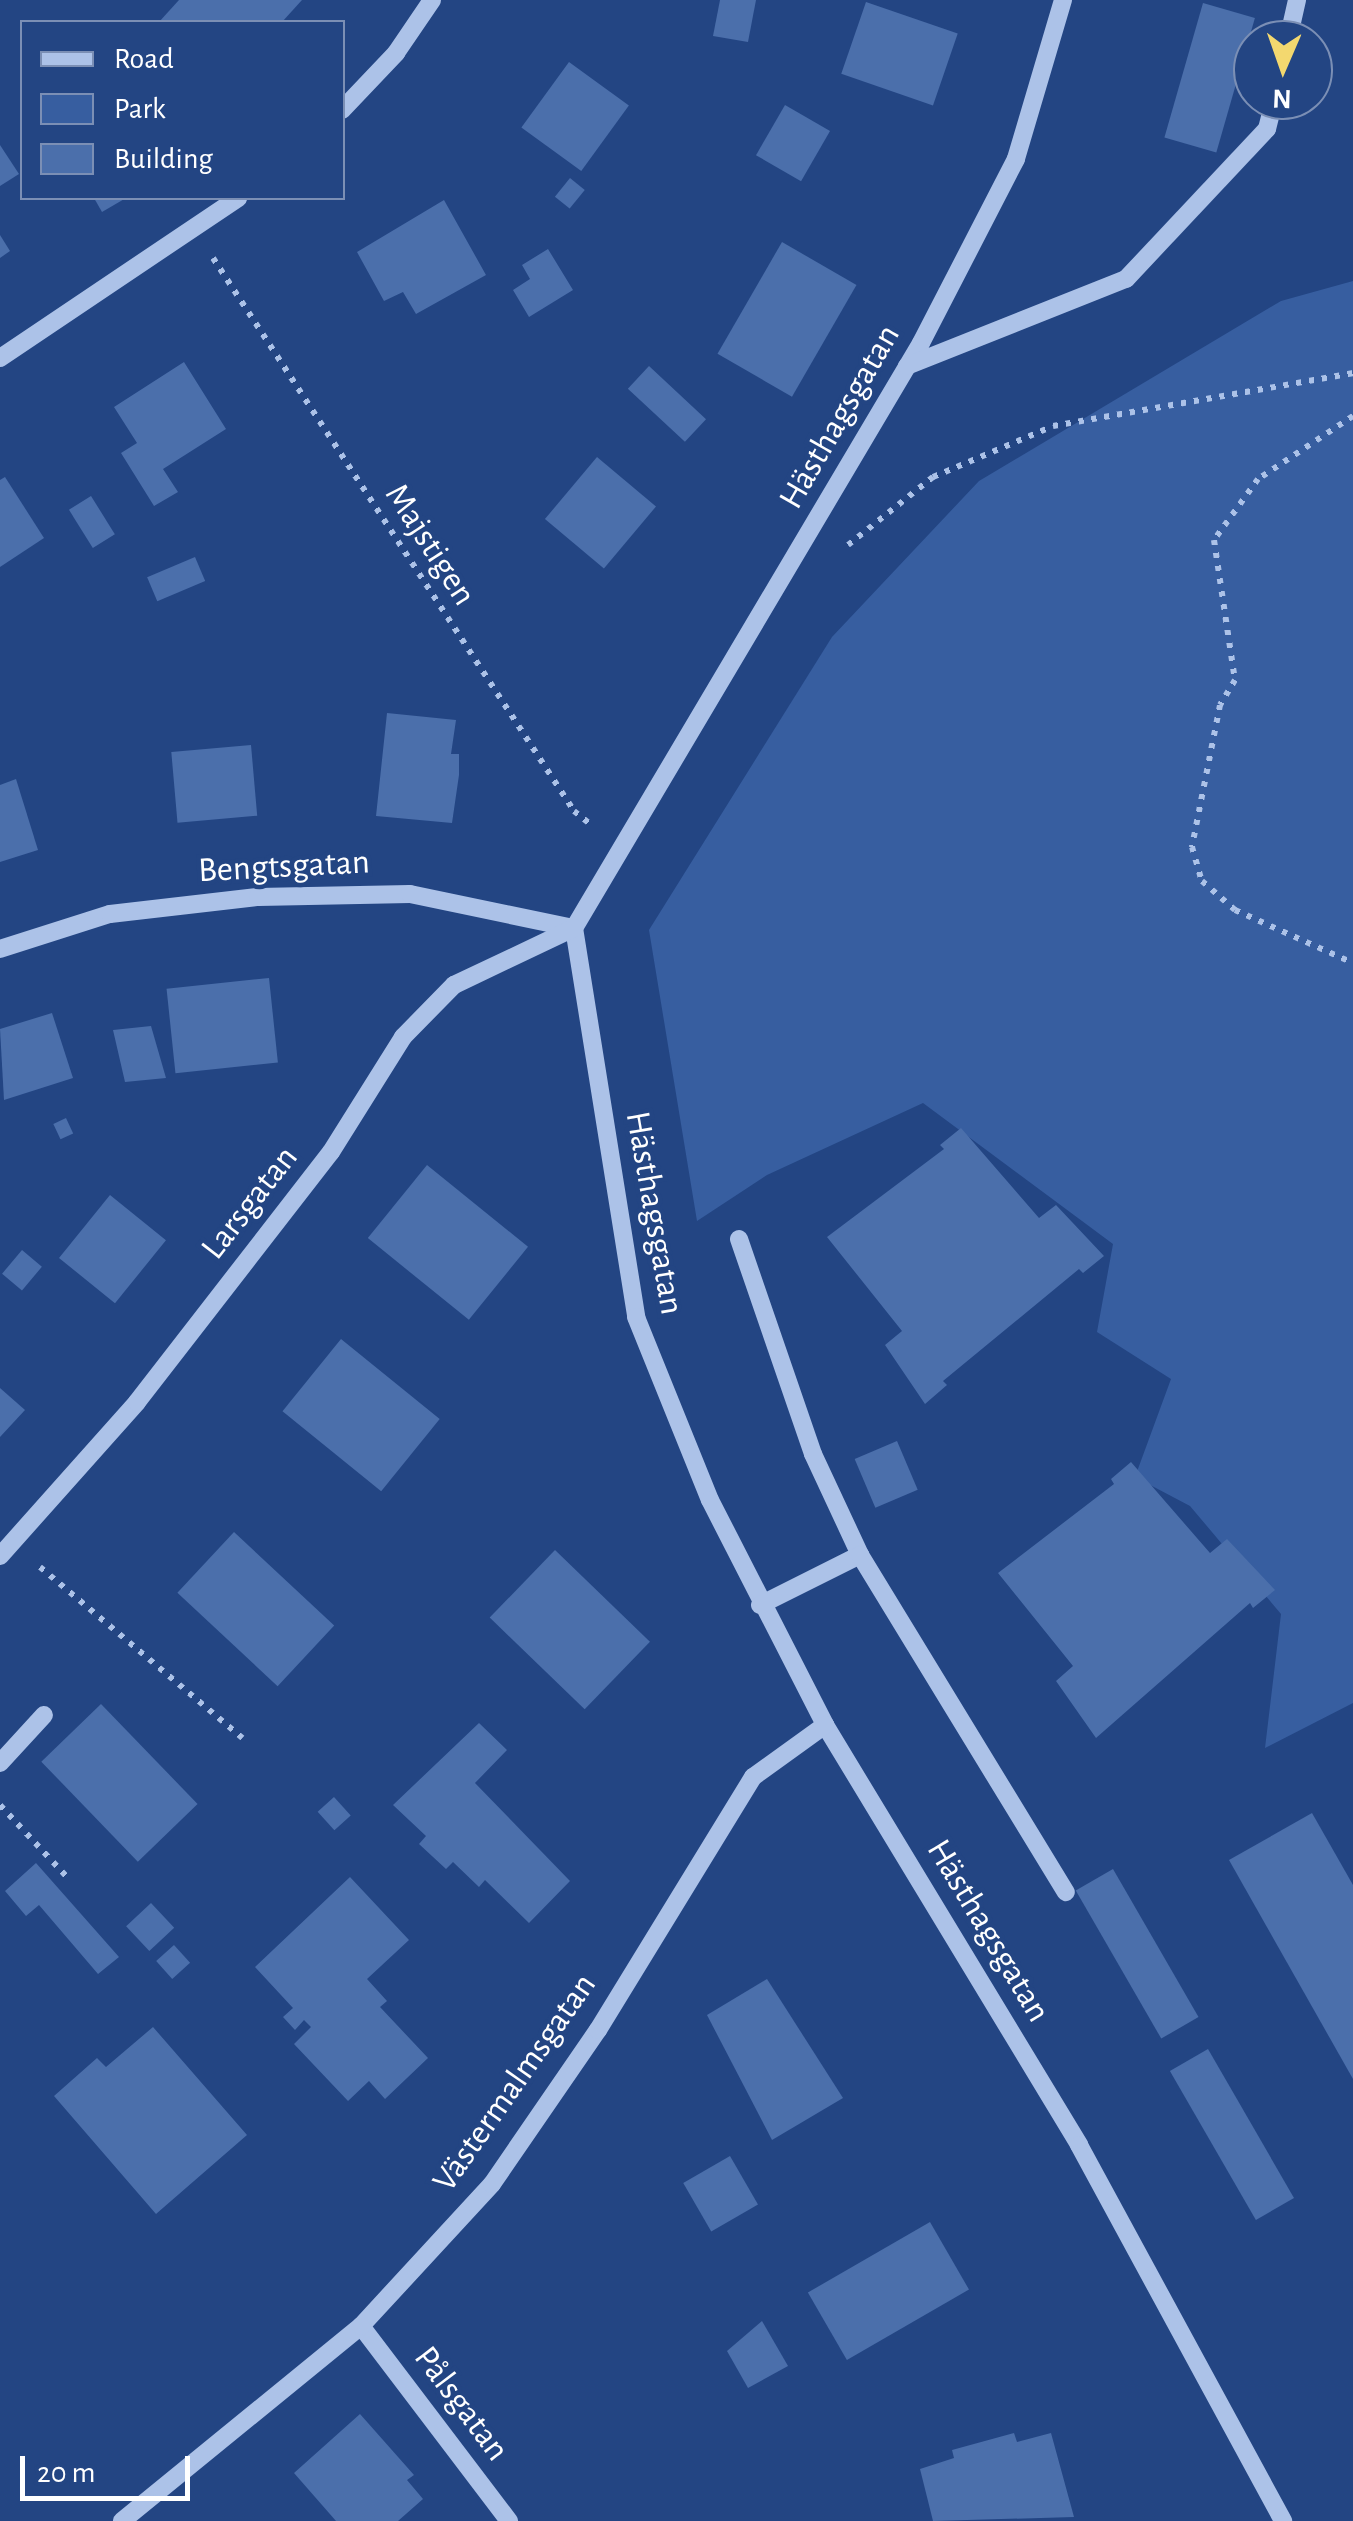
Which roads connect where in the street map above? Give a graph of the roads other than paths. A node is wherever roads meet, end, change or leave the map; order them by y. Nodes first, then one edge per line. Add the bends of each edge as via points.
1 (432, 0) edge
2 (1063, 0) edge
3 (345, 107) edge
4 (1269, 120) edge
5 (235, 200) edge
6 (0, 358) edge
7 (908, 366) junction
8 (574, 928) junction
9 (0, 950) edge
10 (739, 1239) dead end
11 (6, 1550) edge
12 (860, 1554) junction
13 (760, 1605) junction
14 (44, 1715) dead end
15 (825, 1724) junction
16 (0, 1763) edge
17 (1066, 1892) dead end
18 (361, 2326) junction
19 (122, 2521) edge
20 (509, 2521) edge
21 (1283, 2521) edge

1 - 3 street via 396,53
2 - 7 street, Hästhagsgatan via 1016,159
4 - 7 street via 1126,279
5 - 6 street
7 - 8 street, Hästhagsgatan
8 - 9 street, Bengtsgatan via 410,894 258,897 110,914
8 - 11 street, Larsgatan via 454,985 402,1037 331,1152 137,1402
8 - 13 street, Hästhagsgatan via 636,1317
10 - 12 street via 813,1454
12 - 13 street
12 - 17 street
13 - 15 street, Hästhagsgatan
14 - 16 street
15 - 18 street, Västermalmsgatan via 753,1777 598,2030 492,2184
15 - 21 street, Hästhagsgatan via 1079,2145
18 - 19 street, Västermalmsgatan
18 - 20 street, Pålsgatan

